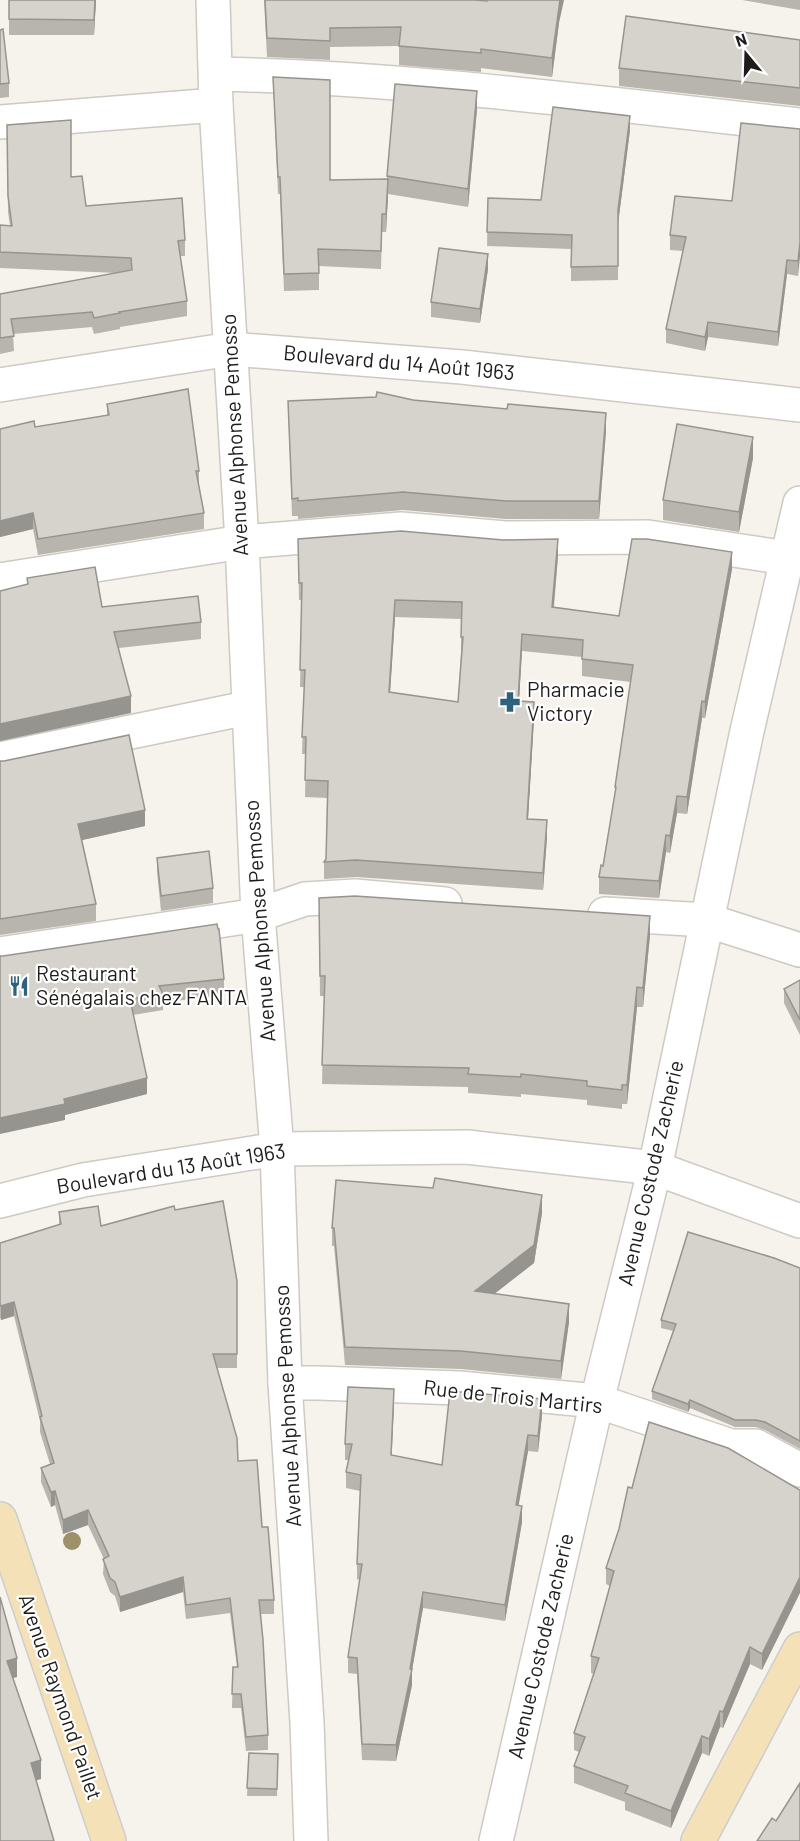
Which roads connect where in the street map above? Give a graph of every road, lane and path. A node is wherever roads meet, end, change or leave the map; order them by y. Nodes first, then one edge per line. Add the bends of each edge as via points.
1 (213, 0) edge
2 (216, 89) junction
3 (0, 122) edge
4 (800, 125) edge
5 (231, 349) junction
6 (0, 385) edge
7 (800, 405) edge
8 (800, 503) edge
9 (242, 542) junction
10 (787, 558) junction
11 (0, 580) edge
12 (247, 708) junction
13 (0, 759) edge
14 (469, 905) edge
15 (576, 912) edge
16 (258, 915) junction
17 (706, 920) junction
18 (800, 950) edge
19 (0, 954) edge
20 (277, 1149) junction
21 (655, 1168) junction
22 (0, 1201) edge
23 (800, 1221) edge
24 (285, 1383) junction
25 (597, 1401) junction
26 (800, 1470) edge
27 (0, 1519) edge
28 (800, 1649) edge
29 (109, 1841) edge
30 (311, 1841) edge
31 (496, 1841) edge
32 (698, 1841) edge

1 - 2 street, Avenue Alphonse Pemosso
2 - 3 street
2 - 4 street via 302,76 434,85
2 - 5 street, Avenue Alphonse Pemosso
5 - 6 street, Boulevard du 14 Août 1963
5 - 7 street, Boulevard du 14 Août 1963 via 462,367
5 - 9 street, Avenue Alphonse Pemosso
8 - 10 street, Avenue Costode Zacherie
9 - 10 street via 401,529 505,538 648,537
9 - 11 street
9 - 12 street, Avenue Alphonse Pemosso
10 - 17 street, Avenue Costode Zacherie
12 - 13 street
12 - 16 street, Avenue Alphonse Pemosso
14 - 16 street via 356,896 305,899
15 - 17 street
16 - 19 street
16 - 20 street, Avenue Alphonse Pemosso
17 - 18 street
17 - 21 street, Avenue Costode Zacherie
20 - 21 street, Boulevard du 13 Août 1963 via 467,1147
20 - 22 street, Boulevard du 13 Août 1963 via 83,1180
20 - 24 street, Avenue Alphonse Pemosso
21 - 23 street, Boulevard du 13 Août 1963
21 - 25 street, Avenue Costode Zacherie
24 - 25 street, Rue de Trois Martirs via 459,1388
24 - 30 street, Avenue Alphonse Pemosso via 308,1722
25 - 26 street, Rue de Trois Martirs via 731,1446 756,1446
25 - 31 street, Avenue Costode Zacherie
27 - 29 main road, Avenue Raymond Paillet
28 - 32 main road

